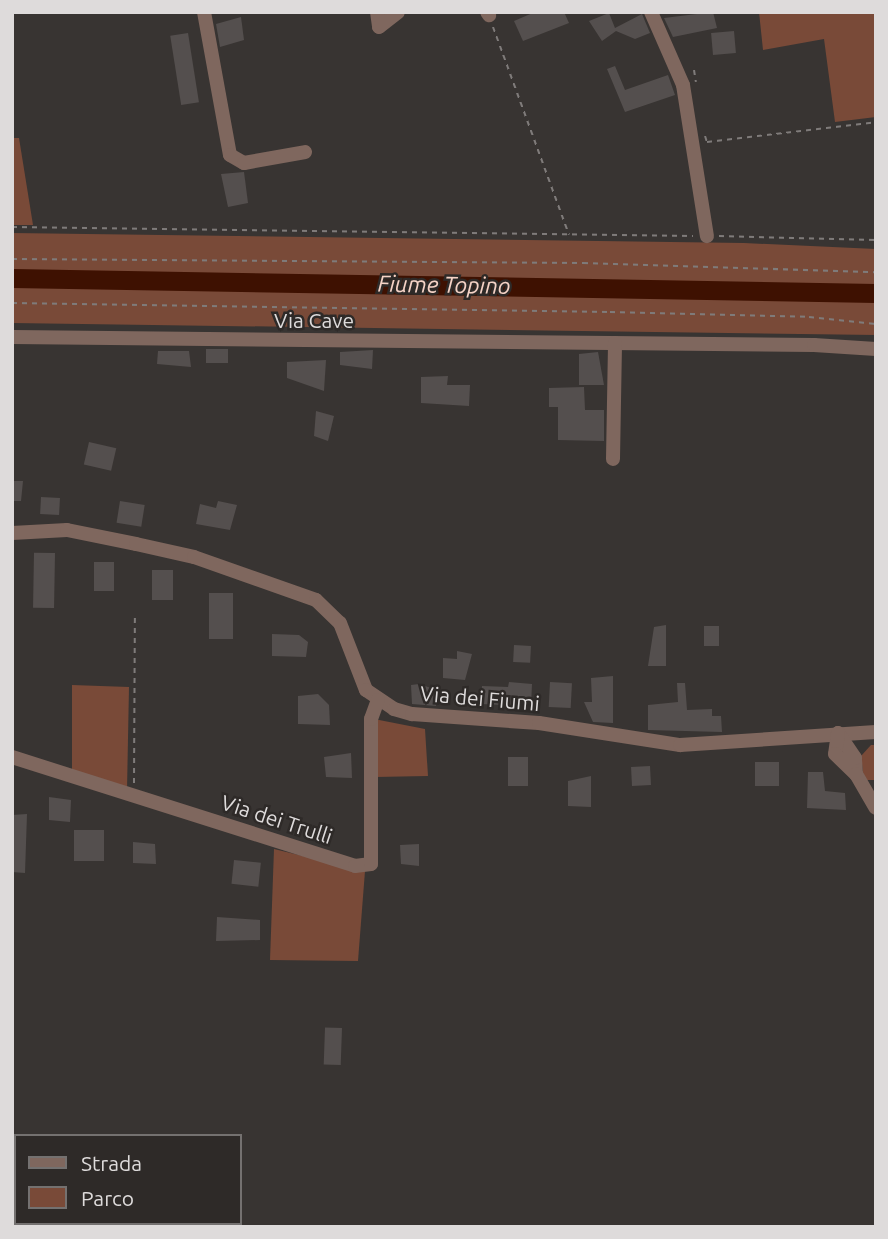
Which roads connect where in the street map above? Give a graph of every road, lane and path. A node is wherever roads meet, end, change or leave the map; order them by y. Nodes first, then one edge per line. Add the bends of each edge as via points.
1 (206, 12) edge
2 (377, 12) edge
3 (398, 12) edge
4 (651, 12) edge
5 (488, 14) edge
6 (694, 70) dead end
7 (696, 83) dead end
8 (876, 122) edge
9 (704, 132) dead end
10 (305, 152) dead end
11 (12, 227) edge
12 (569, 236) junction
13 (707, 236) junction
14 (876, 240) edge
15 (12, 259) edge
16 (876, 272) edge
17 (12, 303) edge
18 (876, 324) edge
19 (12, 337) edge
20 (615, 343) junction
21 (876, 349) edge
22 (613, 459) dead end
23 (12, 533) edge
24 (135, 616) dead end
25 (378, 700) junction
26 (874, 732) edge
27 (838, 733) junction
28 (805, 735) junction
29 (835, 754) junction
30 (12, 757) edge
31 (855, 758) junction
32 (856, 774) junction
33 (133, 796) junction
34 (876, 808) edge

1 - 10 street via 230,155 244,163
2 - 3 street via 379,27
4 - 13 street via 683,85
5 - 12 path
6 - 7 path
8 - 9 path via 706,142
11 - 12 path
12 - 13 path
13 - 14 path
15 - 16 path via 583,263
17 - 18 path via 610,312 809,317
19 - 20 street, Via Cave
20 - 21 street, Via Cave
20 - 22 street
23 - 25 street via 67,530 136,544 194,557 316,600 340,623 359,678
24 - 33 path
25 - 28 street, Via dei Fiumi via 412,714 529,722 659,744
25 - 33 street, Via dei Trulli via 371,719 372,864 355,866
26 - 27 street, Via dei Fiumi
26 - 31 street, Via dei Fiumi
27 - 28 street, Via dei Fiumi
27 - 29 street
27 - 31 street
28 - 29 street
29 - 32 street
30 - 33 street, Via dei Trulli
31 - 32 street
32 - 34 street

